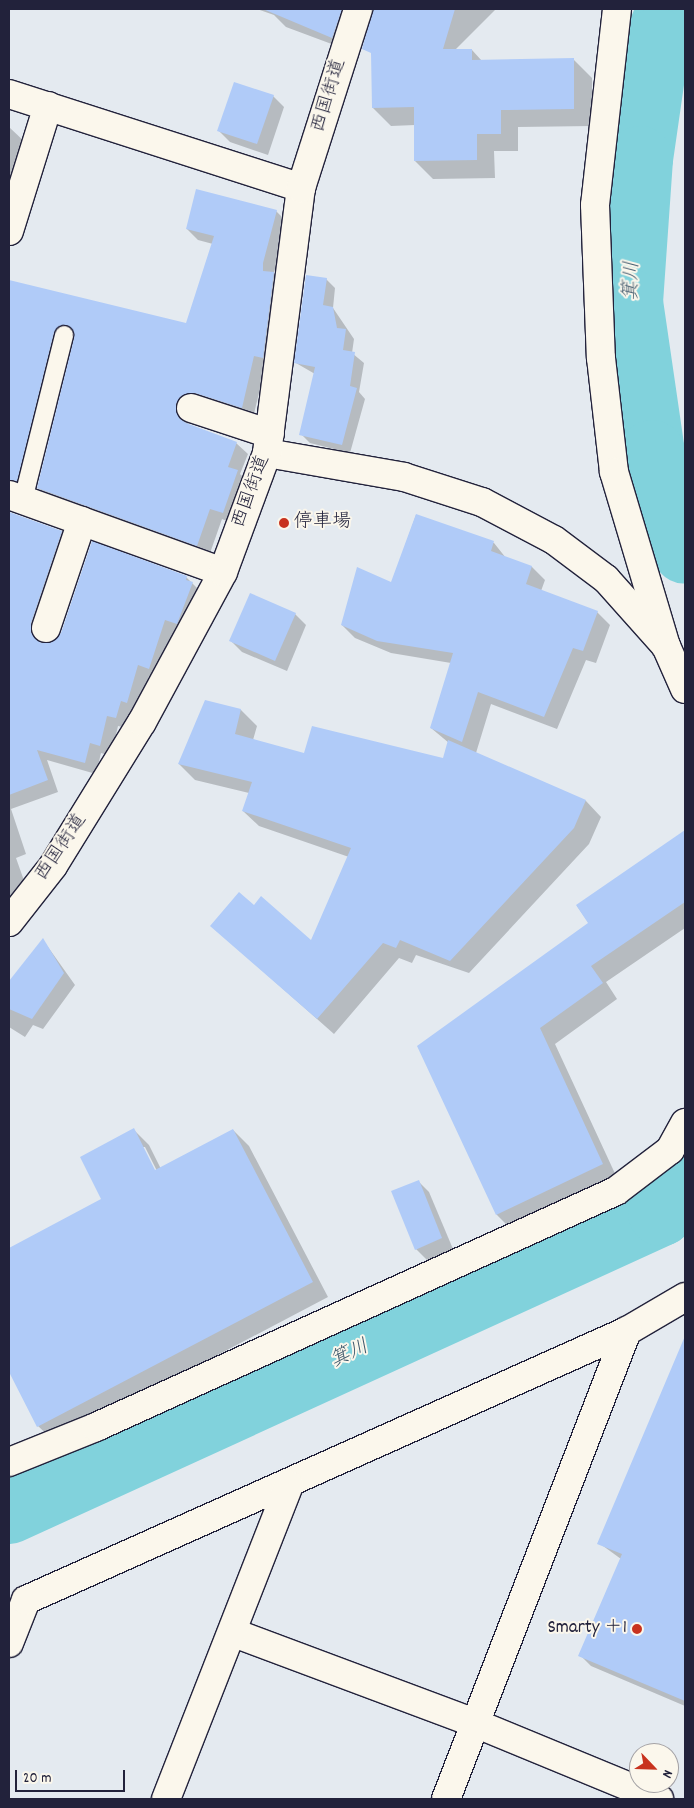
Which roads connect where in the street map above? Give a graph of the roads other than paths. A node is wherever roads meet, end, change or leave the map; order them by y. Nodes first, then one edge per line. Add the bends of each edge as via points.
1 (358, 9) edge
2 (617, 9) edge
3 (9, 94) edge
4 (48, 106) junction
5 (301, 188) junction
6 (9, 231) edge
7 (64, 335) dead end
8 (191, 408) dead end
9 (268, 443) junction
10 (16, 498) edge
11 (82, 521) junction
12 (223, 572) junction
13 (46, 628) dead end
14 (666, 646) junction
15 (685, 689) edge
16 (9, 922) edge
17 (685, 1123) edge
18 (685, 1298) edge
19 (627, 1331) junction
20 (9, 1462) edge
21 (289, 1485) junction
22 (234, 1633) junction
23 (9, 1643) edge
24 (477, 1724) junction
25 (166, 1799) edge
26 (446, 1799) edge
27 (659, 1799) edge

1 - 5 street, 西国街道
2 - 14 street via 595,205 601,358 614,472
3 - 4 street
4 - 5 street
4 - 6 street
5 - 9 street, 西国街道
7 - 10 lane
8 - 9 street
9 - 12 street, 西国街道
9 - 14 street via 404,477 482,502 554,540 606,579
10 - 11 street
11 - 12 street
11 - 13 street
12 - 16 street, 西国街道 via 142,722 53,866
14 - 15 street
17 - 20 street via 670,1150 616,1191 96,1427
18 - 19 street
19 - 21 street
19 - 24 street
21 - 22 street
21 - 23 street via 26,1600
22 - 24 street
22 - 25 street
24 - 26 street
24 - 27 street

